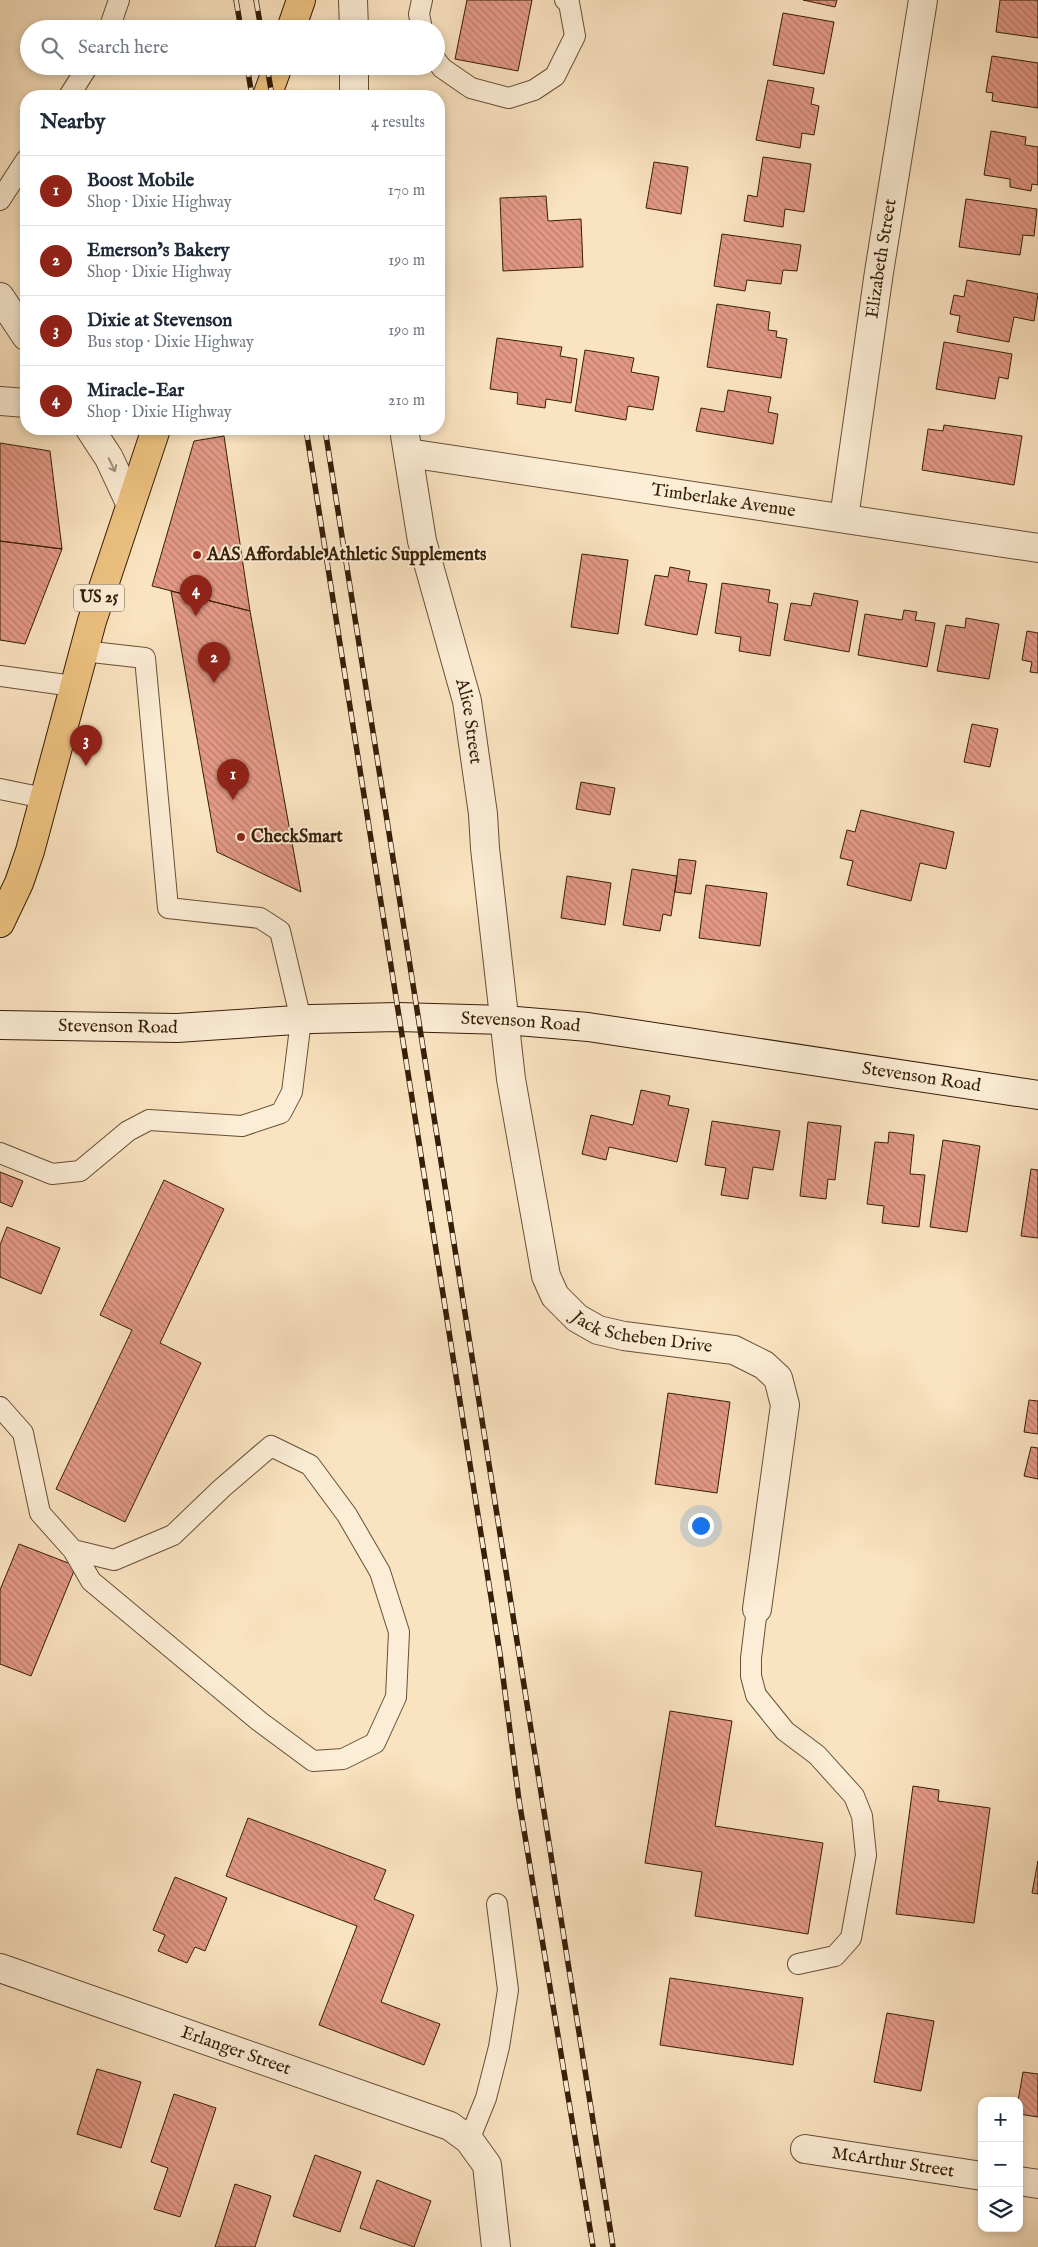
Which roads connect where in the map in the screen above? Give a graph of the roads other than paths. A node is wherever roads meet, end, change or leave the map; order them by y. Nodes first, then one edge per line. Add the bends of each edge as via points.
1 (119, 0) edge
2 (302, 0) edge
3 (353, 0) edge
4 (422, 0) edge
5 (565, 0) edge
6 (923, 0) edge
7 (112, 20) edge
8 (294, 20) edge
9 (354, 20) edge
10 (420, 20) edge
11 (445, 70) edge
12 (82, 75) edge
13 (275, 75) edge
14 (354, 75) edge
15 (73, 90) edge
16 (269, 90) edge
17 (354, 90) edge
18 (20, 169) edge
19 (0, 200) edge
20 (0, 297) edge
21 (20, 327) edge
22 (0, 401) edge
23 (20, 403) edge
24 (94, 435) edge
25 (154, 435) edge
26 (406, 441) edge
27 (130, 503) junction
28 (844, 518) junction
29 (1038, 548) edge
30 (83, 651) junction
31 (0, 676) edge
32 (73, 686) junction
33 (0, 789) edge
34 (44, 798) junction
35 (0, 923) edge
36 (301, 1020) junction
37 (505, 1020) junction
38 (0, 1025) edge
39 (1038, 1095) edge
40 (0, 1153) edge
41 (0, 1407) edge
42 (73, 1550) junction
43 (757, 1609) joint
44 (497, 1904) dead end
45 (798, 1964) dead end
46 (0, 1968) edge
47 (469, 2140) junction
48 (805, 2149) dead end
49 (978, 2175) edge
50 (1023, 2182) edge
51 (1038, 2184) edge
52 (496, 2247) edge

1 - 7 lane
2 - 8 main road
3 - 9 street
4 - 10 lane
5 - 11 lane via 569,4 574,36 554,76 534,90 509,98 471,88
6 - 28 street, Elizabeth Street
12 - 15 lane
13 - 16 main road
14 - 17 street
18 - 19 lane
20 - 21 street
22 - 23 street
24 -> 27 street via 109,458
25 - 27 main road, US 25
26 - 28 street, Timberlake Avenue
26 - 37 street, Alice Street via 422,541 467,700
27 - 30 main road, US 25
28 - 29 street, Timberlake Avenue
30 - 32 main road, US 25
30 - 36 lane via 145,658 168,908 260,918 280,932
31 - 32 lane
32 - 34 main road, US 25
33 - 34 lane
34 - 35 main road, US 25 via 19,883
36 - 37 street, Stevenson Road via 398,1017
36 - 38 street, Stevenson Road via 177,1028
36 - 40 lane via 292,1092 282,1113 242,1126 149,1120 128,1131 80,1171 52,1174
37 - 39 street, Stevenson Road via 588,1027
37 - 43 street, Jack Scheben Drive via 546,1276 555,1296 577,1318 598,1330 734,1350 764,1365 778,1378 785,1405
41 - 42 lane via 23,1434 40,1513
42 - 42 lane via 114,1560 173,1535 271,1446 310,1465 347,1515 380,1572 399,1632 396,1697 375,1743 343,1760 313,1761 252,1715 91,1581
43 - 45 lane via 750,1658 756,1695 785,1731 817,1755 854,1796 862,1816 866,1855 851,1938 835,1956
44 - 47 lane via 508,1990 499,2048 486,2098
46 - 47 street, Erlanger Street via 450,2126
47 - 52 street, Erlanger Street via 487,2165
48 - 49 street, McArthur Street
50 - 51 street

